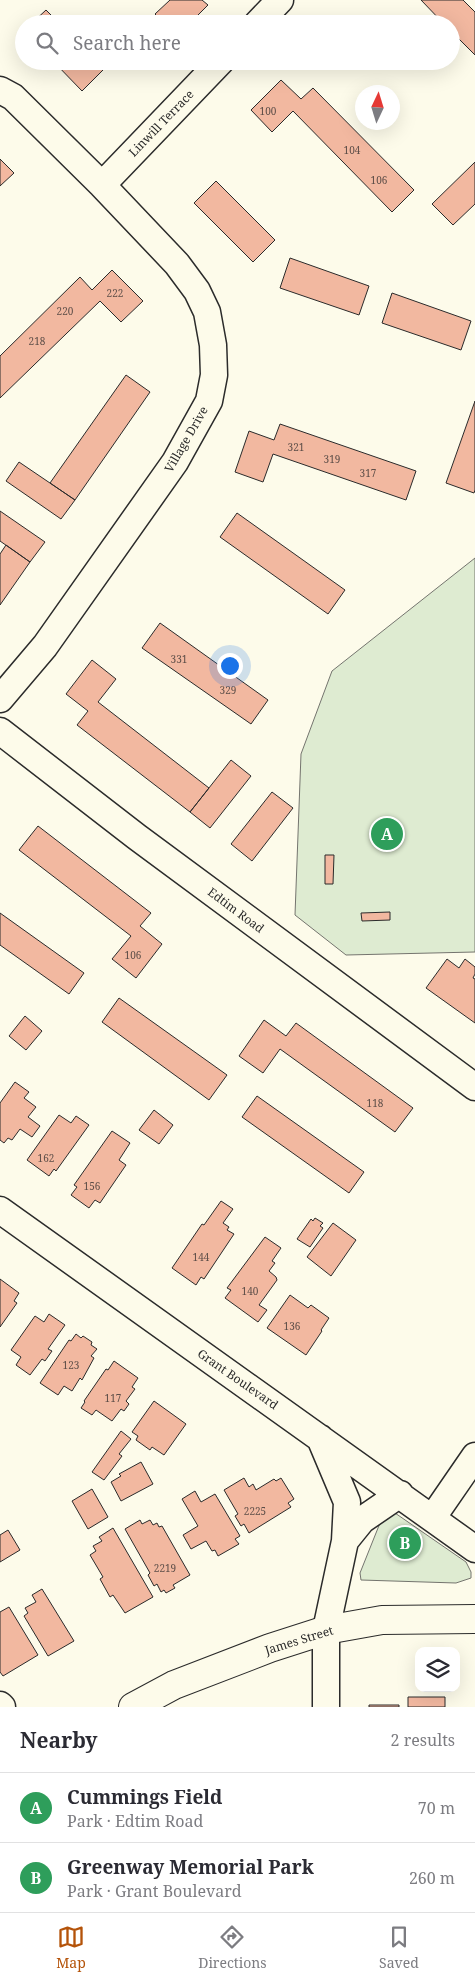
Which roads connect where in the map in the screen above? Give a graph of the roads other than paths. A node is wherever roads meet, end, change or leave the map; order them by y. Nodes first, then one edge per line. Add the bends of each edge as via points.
1 (280, 0) edge
2 (266, 15) edge
3 (211, 70) edge
4 (0, 90) edge
5 (102, 185) junction
6 (0, 699) edge
7 (0, 731) edge
8 (475, 1087) edge
9 (0, 1210) edge
10 (320, 1438) junction
11 (475, 1456) edge
12 (400, 1494) junction
13 (433, 1517) junction
14 (345, 1541) junction
15 (475, 1548) edge
16 (475, 1619) edge
17 (326, 1630) junction
18 (133, 1707) edge
19 (326, 1707) edge

1 - 2 street
3 - 5 street, Linwill Terrace
4 - 5 street, Village Drive via 13,97
5 - 6 street, Village Drive via 177,264 197,291 207,312 213,345 214,375 209,401 175,462 45,646
7 - 8 street, Edtim Road via 137,837
9 - 10 street, Grant Boulevard
10 - 12 street, Grant Boulevard
10 - 14 street via 348,1502
11 - 13 street
12 - 13 street, Grant Boulevard
12 - 14 street via 362,1520
13 - 15 street, Grant Boulevard
14 - 17 street
16 - 17 main road, James Street via 382,1620
17 - 18 main road, James Street via 174,1684
17 - 19 street

